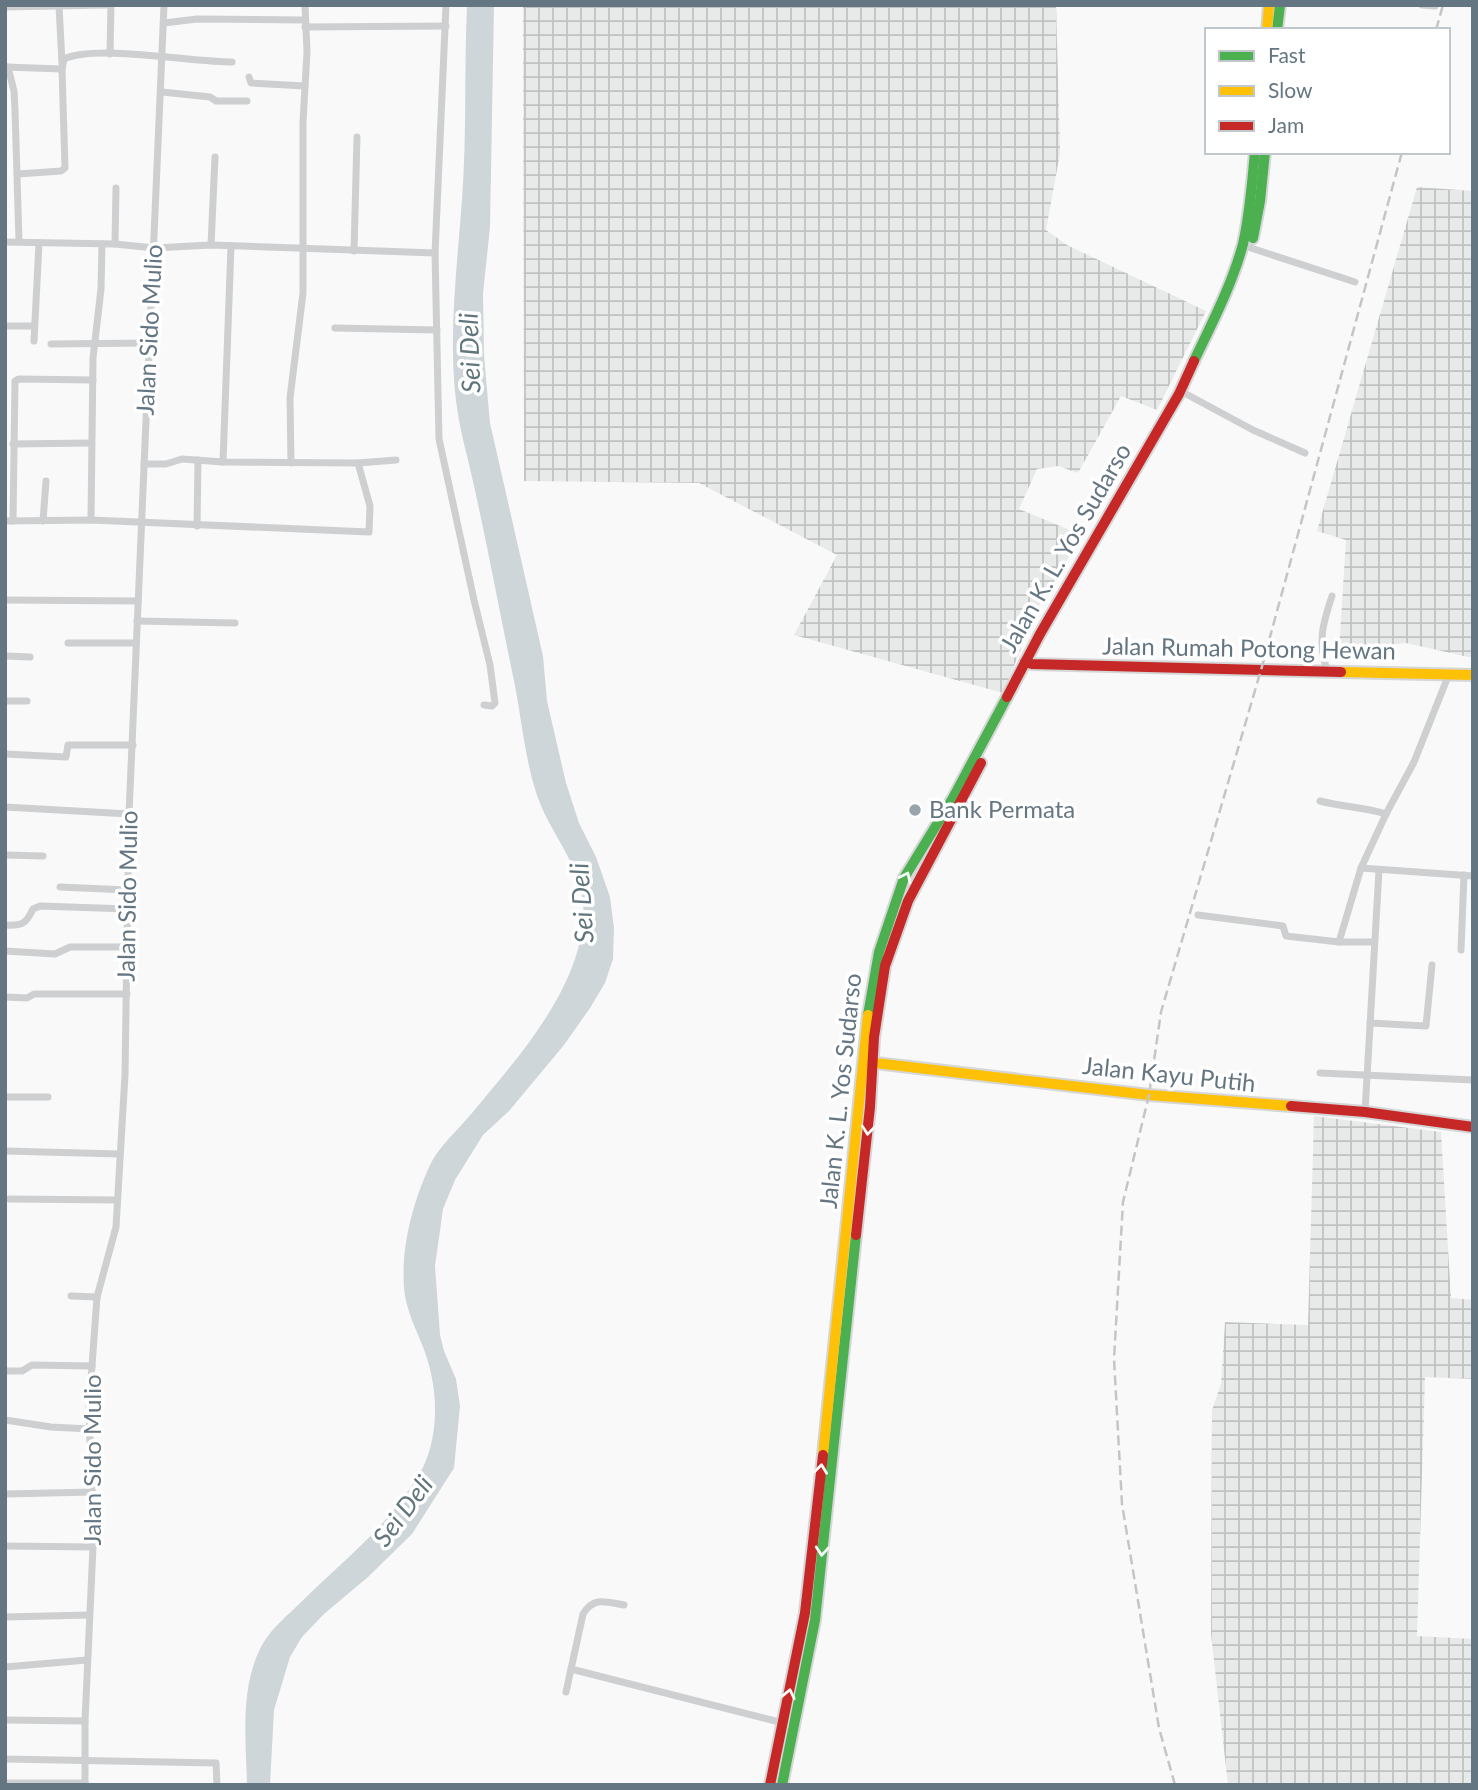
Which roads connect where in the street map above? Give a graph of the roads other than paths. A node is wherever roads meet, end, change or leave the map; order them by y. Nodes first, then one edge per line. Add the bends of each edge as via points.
1 (108, 5) edge
2 (164, 5) edge
3 (305, 5) edge
4 (446, 5) edge
5 (1269, 5) edge
6 (1280, 5) edge
7 (1422, 5) edge
8 (59, 6) edge
9 (1435, 6) edge
10 (5, 7) edge
11 (164, 23) junction
12 (305, 24) junction
13 (446, 26) junction
14 (1267, 28) edge
15 (1277, 28) edge
16 (110, 54) junction
17 (164, 57) junction
18 (232, 62) dead end
19 (62, 66) junction
20 (6, 67) edge
21 (249, 77) dead end
22 (305, 86) junction
23 (162, 92) junction
24 (247, 101) dead end
25 (5, 109) edge
26 (15, 110) junction
27 (357, 137) dead end
28 (1255, 154) edge
29 (1265, 154) edge
30 (215, 157) dead end
31 (18, 174) junction
32 (116, 188) dead end
33 (5, 242) edge
34 (19, 242) junction
35 (39, 243) junction
36 (102, 244) junction
37 (114, 244) junction
38 (211, 245) junction
39 (232, 246) junction
40 (154, 248) junction
41 (302, 248) junction
42 (1251, 248) junction
43 (354, 251) junction
44 (435, 253) junction
45 (1355, 282) dead end
46 (5, 326) edge
47 (34, 326) junction
48 (335, 328) dead end
49 (437, 330) junction
50 (34, 341) dead end
51 (149, 343) junction
52 (94, 344) junction
53 (51, 345) dead end
54 (93, 380) junction
55 (1188, 395) junction
56 (91, 443) junction
57 (13, 444) junction
58 (1305, 453) dead end
59 (198, 460) junction
60 (396, 460) dead end
61 (223, 462) junction
62 (291, 463) junction
63 (358, 463) junction
64 (144, 464) junction
65 (46, 481) dead end
66 (91, 520) junction
67 (9, 521) edge
68 (43, 521) junction
69 (142, 522) junction
70 (197, 526) junction
71 (1332, 596) dead end
72 (5, 600) edge
73 (138, 601) junction
74 (137, 621) junction
75 (234, 623) dead end
76 (68, 643) dead end
77 (136, 643) junction
78 (5, 656) edge
79 (30, 657) dead end
80 (1028, 663) junction
81 (1327, 671) junction
82 (1449, 674) junction
83 (1473, 675) edge
84 (5, 701) edge
85 (27, 701) dead end
86 (484, 705) dead end
87 (133, 745) junction
88 (5, 754) edge
89 (1320, 801) dead end
90 (5, 807) edge
91 (129, 814) junction
92 (1387, 814) junction
93 (5, 855) edge
94 (43, 856) dead end
95 (1362, 868) junction
96 (1379, 870) junction
97 (1464, 876) junction
98 (1473, 876) edge
99 (60, 887) dead end
100 (128, 890) junction
101 (128, 909) junction
102 (1198, 915) dead end
103 (5, 925) edge
104 (1339, 942) junction
105 (1374, 942) junction
106 (128, 947) junction
107 (1461, 950) dead end
108 (5, 951) edge
109 (1432, 965) dead end
110 (127, 994) junction
111 (5, 997) edge
112 (1370, 1023) junction
113 (867, 1061) junction
114 (1320, 1073) dead end
115 (1367, 1076) junction
116 (1473, 1080) edge
117 (5, 1097) edge
118 (48, 1097) dead end
119 (1364, 1112) junction
120 (1473, 1127) edge
121 (5, 1151) edge
122 (120, 1154) junction
123 (9, 1199) dead end
124 (117, 1200) junction
125 (71, 1296) dead end
126 (97, 1297) junction
127 (92, 1366) junction
128 (5, 1371) edge
129 (5, 1420) edge
130 (89, 1429) junction
131 (93, 1492) junction
132 (5, 1494) edge
133 (5, 1546) edge
134 (93, 1547) junction
135 (624, 1605) dead end
136 (89, 1615) junction
137 (5, 1617) edge
138 (87, 1660) junction
139 (5, 1667) edge
140 (572, 1669) junction
141 (566, 1692) dead end
142 (5, 1720) edge
143 (85, 1721) junction
144 (783, 1723) junction
145 (5, 1759) edge
146 (85, 1759) junction
147 (5, 1783) edge
148 (85, 1784) edge
149 (217, 1785) edge
150 (770, 1785) edge
151 (782, 1785) edge

1 - 8 street
1 - 16 street
2 - 11 street, Jalan Sido Mulio
3 - 12 street
4 - 13 street
5 - 14 main road
6 - 15 main road
7 - 9 street
8 - 10 street
8 - 19 street
11 - 12 street via 197,19
11 - 17 street, Jalan Sido Mulio
12 - 13 street
12 - 22 street
13 - 44 street
16 - 17 street
16 - 19 street via 71,56
17 - 18 street
17 - 23 street, Jalan Sido Mulio
19 - 20 street
19 - 31 street via 65,168
20 - 26 street
21 - 22 street via 251,83
22 - 41 street
23 - 24 street
23 - 40 street, Jalan Sido Mulio
25 - 26 street
26 - 31 street
27 - 43 street
28 - 80 main road, Jalan K. L. Yos Sudarso via 1243,244 1208,333 1179,394
29 - 42 main road, Jalan K. L. Yos Sudarso
30 - 38 street
31 - 34 street
32 - 37 street
33 - 34 street
34 - 35 street
35 - 36 street
35 - 47 street
36 - 37 street
36 - 52 street
37 - 40 street
38 - 39 street
38 - 40 street
39 - 41 street
39 - 61 street
40 - 51 street, Jalan Sido Mulio
41 - 43 street
41 - 62 street via 303,293 290,398
42 - 45 street
42 - 55 main road, Jalan K. L. Yos Sudarso
43 - 44 street
44 - 49 street
46 - 47 street
47 - 50 street
48 - 49 street
49 - 86 street via 439,439 490,665 495,703
51 - 52 street
51 - 64 street, Jalan Sido Mulio
52 - 53 street
52 - 54 street
54 - 56 street
54 - 57 street via 15,382
55 - 58 street
55 - 80 main road, Jalan K. L. Yos Sudarso
56 - 57 street
56 - 66 street
57 - 67 street
59 - 61 street
59 - 64 street
59 - 70 street
60 - 63 street
61 - 62 street
62 - 63 street
63 - 70 street via 370,506 369,532
64 - 69 street, Jalan Sido Mulio
65 - 68 street
66 - 68 street
66 - 69 street
67 - 68 street
69 - 70 street
69 - 73 street, Jalan Sido Mulio
71 - 81 street via 1321,628
72 - 73 street
73 - 74 street, Jalan Sido Mulio
74 - 75 street
74 - 77 street, Jalan Sido Mulio
76 - 77 street
77 - 87 street, Jalan Sido Mulio
78 - 79 street
80 - 81 main road, Jalan Rumah Potong Hewan
80 - 113 main road, Jalan K. L. Yos Sudarso via 898,923
81 - 82 main road, Jalan Rumah Potong Hewan
82 - 83 main road, Jalan Rumah Potong Hewan
82 - 92 street via 1414,762
84 - 85 street
87 - 88 street via 68,745 66,757
87 - 91 street, Jalan Sido Mulio
89 - 92 street
90 - 91 street
91 - 100 street, Jalan Sido Mulio
92 - 95 street
93 - 94 street
95 - 96 street
95 - 104 street
96 - 97 street
96 - 105 street
97 - 98 street
97 - 107 street
99 - 100 street
100 - 101 street, Jalan Sido Mulio
101 - 103 street via 40,906 22,925
101 - 106 street, Jalan Sido Mulio
102 - 104 street via 1278,925 1285,927 1286,936
104 - 105 street
105 - 112 street
106 - 108 street via 70,947 55,954
106 - 110 street, Jalan Sido Mulio
109 - 112 street via 1426,1026
110 - 111 street
110 - 122 street, Jalan Sido Mulio
112 - 115 street
113 - 119 main road, Jalan Kayu Putih via 1161,1096
144 -> 113 main road, Jalan K. L. Yos Sudarso via 807,1592
113 -> 151 main road, Jalan K. L. Yos Sudarso via 870,1107 815,1620
114 - 115 street
115 - 116 street
115 - 119 street
117 - 118 street
119 - 120 main road, Jalan Kayu Putih
121 - 122 street
122 - 124 street, Jalan Sido Mulio
123 - 124 street
124 - 126 street, Jalan Sido Mulio via 116,1227
125 - 126 street
126 - 127 street, Jalan Sido Mulio
127 - 128 street via 32,1365 22,1371
127 - 130 street, Jalan Sido Mulio
129 - 130 street
130 - 131 street, Jalan Sido Mulio
131 - 132 street
131 - 134 street, Jalan Sido Mulio
133 - 134 street
134 - 136 street, Jalan Sido Mulio
135 - 140 street via 603,1601 586,1608
136 - 137 street
136 - 138 street, Jalan Sido Mulio
138 - 139 street
138 - 143 street, Jalan Sido Mulio
140 - 141 street
140 - 144 street
142 - 143 street
143 - 146 street, Jalan Sido Mulio
144 - 150 main road, Jalan K. L. Yos Sudarso
145 - 146 street
146 - 148 street, Jalan Sido Mulio
146 - 149 street via 216,1763
147 - 148 street

